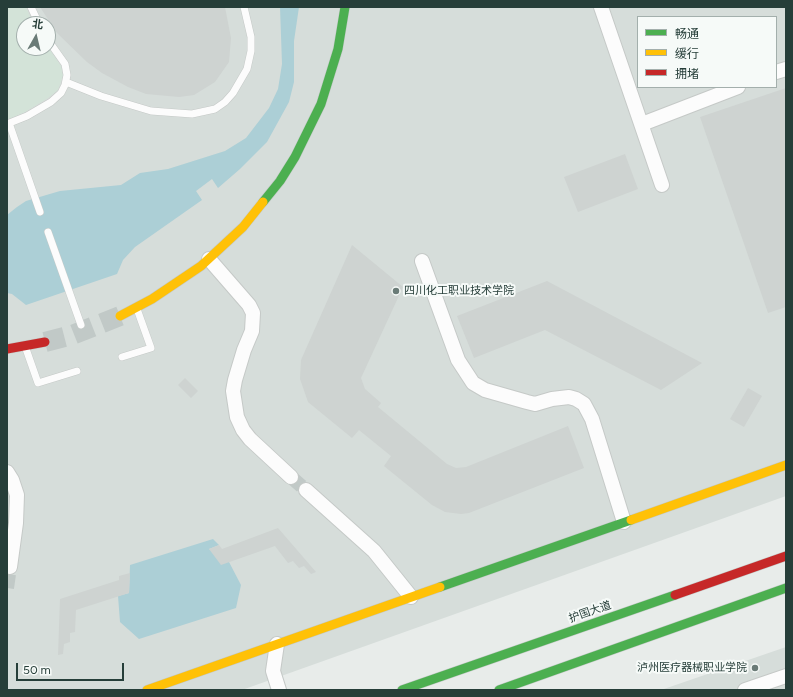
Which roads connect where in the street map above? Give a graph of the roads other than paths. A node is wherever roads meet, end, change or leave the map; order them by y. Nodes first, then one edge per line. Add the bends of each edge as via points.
1 (244, 7) edge
2 (345, 7) edge
3 (601, 7) edge
4 (56, 51) edge
5 (66, 82) junction
6 (735, 88) edge
7 (8, 124) edge
8 (642, 124) junction
9 (662, 185) dead end
10 (40, 212) dead end
11 (48, 232) dead end
12 (209, 259) junction
13 (422, 261) dead end
14 (136, 308) junction
15 (120, 316) tunnel mouth
16 (80, 325) dead end
17 (45, 342) tunnel mouth
18 (25, 346) junction
19 (7, 349) edge
20 (122, 357) dead end
21 (77, 371) dead end
22 (786, 465) edge
23 (7, 472) edge
24 (291, 477) tunnel mouth
25 (306, 490) tunnel mouth
26 (624, 522) junction
27 (786, 556) edge
28 (10, 567) dead end
29 (786, 588) edge
30 (410, 597) junction
31 (276, 644) junction
32 (786, 676) edge
33 (507, 689) edge
34 (146, 690) edge
35 (278, 690) edge
36 (402, 690) edge
37 (745, 690) edge

1 - 5 lane via 251,37 247,69 234,93 215,108 192,114 151,111
2 - 12 street via 330,77 318,111 295,157 262,205
3 - 8 street
4 - 5 lane via 65,64
5 - 7 lane via 61,93 51,102
6 - 8 street
7 - 10 lane
8 - 9 street
11 - 16 lane
12 - 14 street via 177,284
12 - 24 street via 250,304 253,313 252,331 233,391 238,417 250,439
13 - 26 street via 458,360 473,383 485,390 535,404 569,397 584,404 592,419
14 - 15 street
14 - 20 lane via 151,348
17 - 18 street
18 - 19 street
18 - 21 lane via 38,383
22 - 26 street
23 - 28 street via 15,486 17,500
25 - 30 street via 374,551
26 - 30 street
27 - 36 street, 护国大道
29 - 33 street
30 - 31 street
31 - 34 street
31 - 35 street via 273,672
32 - 37 street

